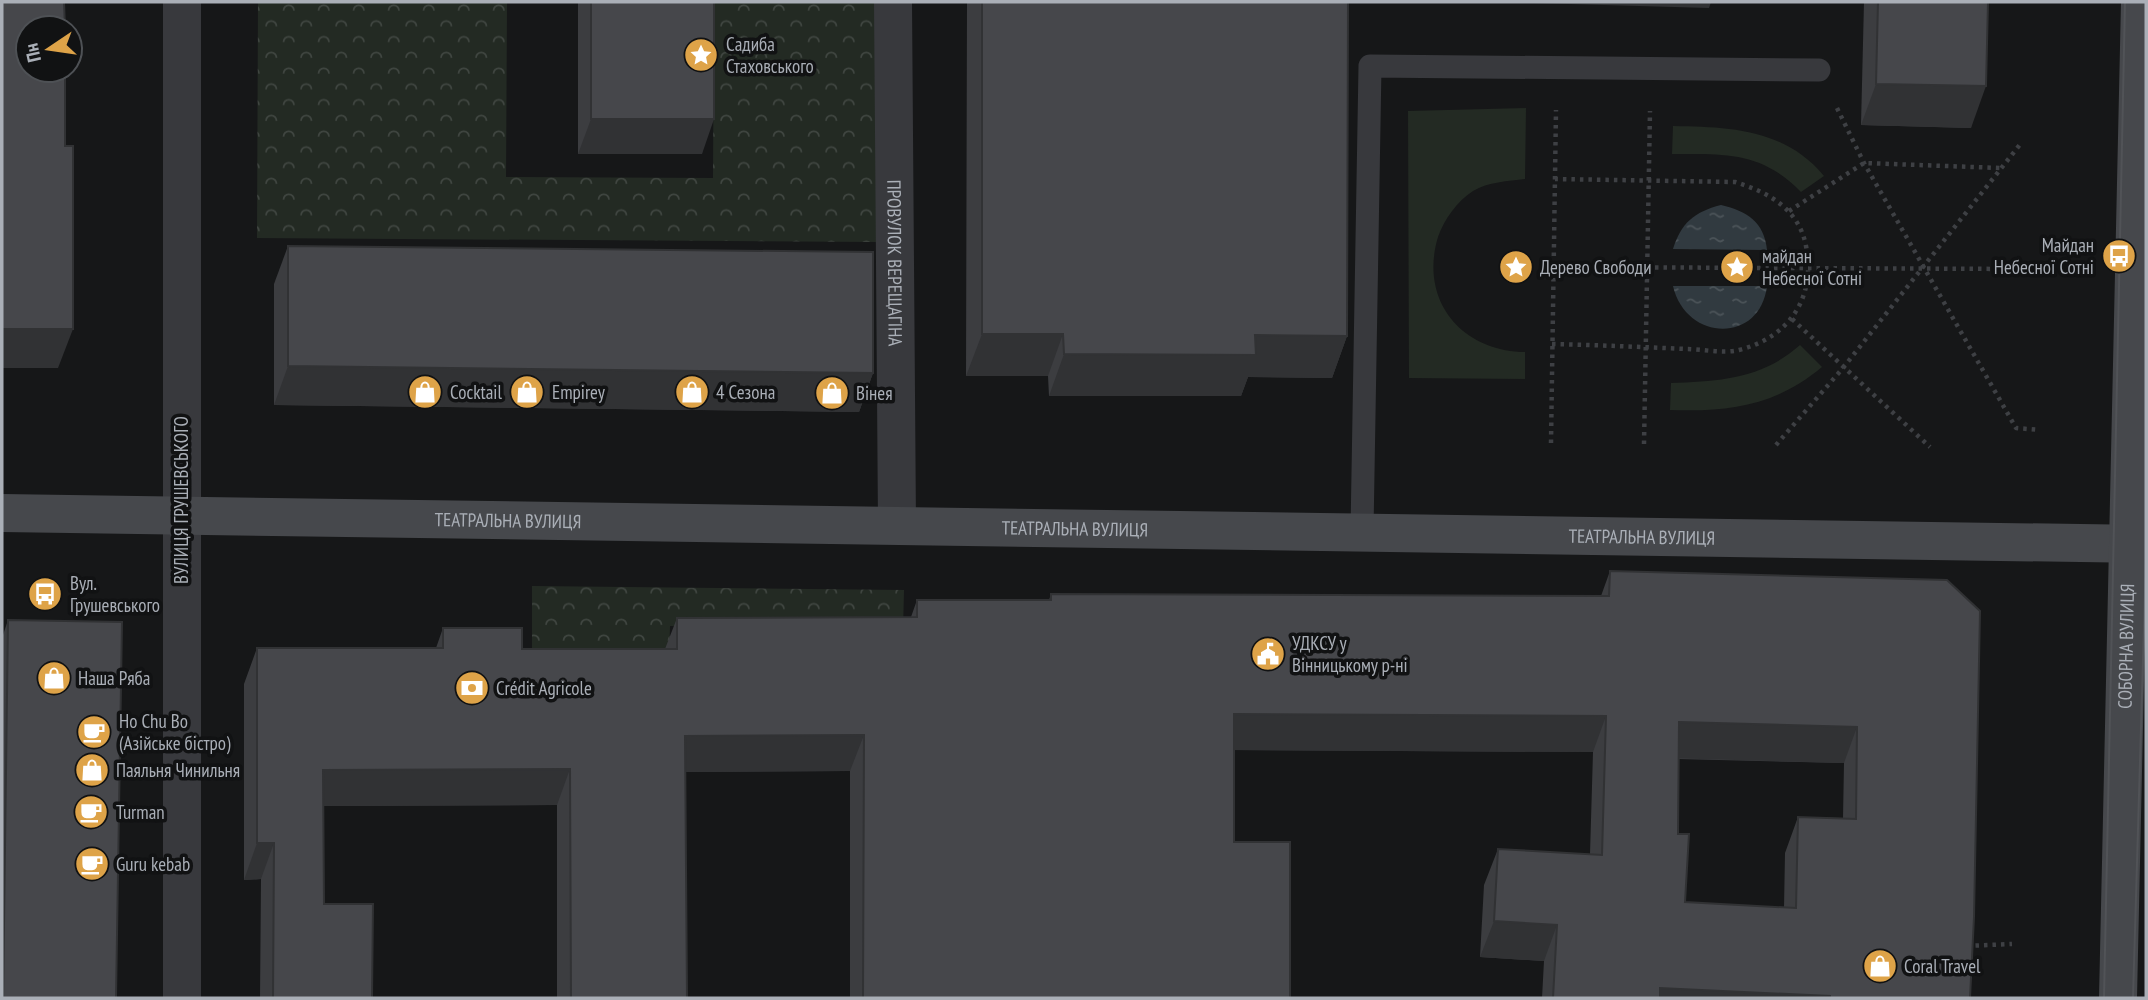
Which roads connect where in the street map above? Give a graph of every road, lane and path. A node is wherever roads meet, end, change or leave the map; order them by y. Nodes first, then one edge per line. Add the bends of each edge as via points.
1 (182, 2) edge
2 (893, 2) edge
3 (2140, 2) edge
4 (1556, 68) junction
5 (1651, 68) junction
6 (1819, 70) joint
7 (2022, 142) dead end
8 (1864, 163) junction
9 (2002, 168) junction
10 (1555, 179) junction
11 (1648, 180) junction
12 (1789, 211) junction
13 (1553, 267) junction
14 (1648, 267) junction
15 (1810, 268) junction
16 (1924, 269) junction
17 (2019, 269) dead end
18 (1793, 318) junction
19 (1552, 344) junction
20 (1647, 347) junction
21 (1843, 368) junction
22 (2039, 430) dead end
23 (1550, 443) dead end
24 (1644, 444) dead end
25 (1776, 446) dead end
26 (1930, 447) dead end
27 (2, 513) edge
28 (181, 515) junction
29 (897, 524) junction
30 (1362, 531) junction
31 (2138, 544) edge
32 (2012, 944) dead end
33 (1961, 946) edge
34 (182, 998) edge
35 (2118, 998) edge

1 - 28 street, ВУЛИЦЯ ГРУШЕВСЬКОГО
2 - 29 street, ПРОВУЛОК ВЕРЕЩАГІНА
3 - 31 street, СОБОРНА ВУЛИЦЯ
4 - 5 lane
4 - 10 path
4 - 30 lane via 1370,65
5 - 6 lane
5 - 11 path
6 - 8 path
7 - 9 path
8 - 9 path
8 - 12 path
8 - 16 path
9 - 16 path
10 - 11 path
10 - 13 path
11 - 12 path via 1735,182 1764,191
11 - 14 path
12 - 15 path via 1804,237
13 - 14 path
13 - 19 path
14 - 15 path
14 - 20 path
15 - 16 path
15 - 18 path via 1805,295
16 - 17 path
16 - 21 path
16 - 22 path via 2015,428
18 - 20 path via 1767,340 1737,351
18 - 21 path
19 - 20 path
19 - 23 path
20 - 24 path
21 - 25 path
21 - 26 path
27 - 28 street, ТЕАТРАЛЬНА ВУЛИЦЯ
28 - 29 street, ТЕАТРАЛЬНА ВУЛИЦЯ
28 - 34 street, ВУЛИЦЯ ГРУШЕВСЬКОГО
29 - 30 street, ТЕАТРАЛЬНА ВУЛИЦЯ
30 - 31 street, ТЕАТРАЛЬНА ВУЛИЦЯ
31 - 35 street, СОБОРНА ВУЛИЦЯ
32 - 33 path

